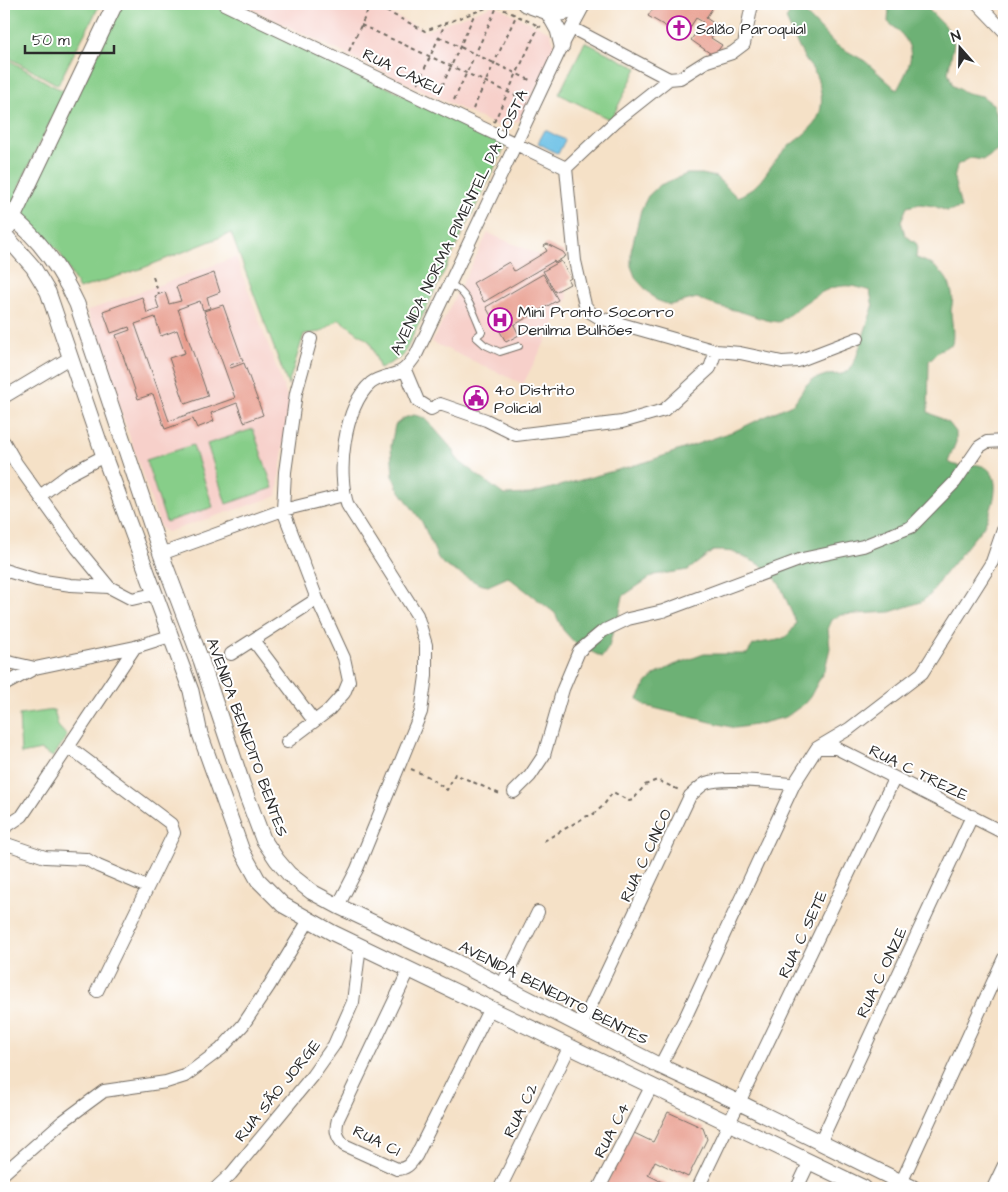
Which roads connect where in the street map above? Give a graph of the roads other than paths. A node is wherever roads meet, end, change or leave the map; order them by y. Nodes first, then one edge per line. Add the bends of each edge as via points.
1 (115, 4) edge
2 (224, 4) edge
3 (584, 4) edge
4 (752, 4) edge
5 (978, 4) edge
6 (521, 10) edge
7 (549, 14) junction
8 (572, 28) junction
9 (1004, 31) edge
10 (562, 46) junction
11 (669, 79) junction
12 (516, 143) junction
13 (566, 168) junction
14 (8, 214) edge
15 (4, 234) edge
16 (450, 284) junction
17 (858, 338) dead end
18 (310, 339) dead end
19 (519, 346) dead end
20 (716, 351) junction
21 (71, 357) junction
22 (404, 370) junction
23 (4, 397) edge
24 (1004, 441) edge
25 (4, 442) edge
26 (104, 456) junction
27 (344, 495) junction
28 (40, 496) junction
29 (283, 510) junction
30 (1004, 527) edge
31 (161, 554) junction
32 (4, 570) edge
33 (109, 587) junction
34 (154, 594) junction
35 (317, 600) junction
36 (170, 636) junction
37 (253, 640) junction
38 (135, 647) junction
39 (231, 654) dead end
40 (4, 661) edge
41 (35, 668) junction
42 (4, 685) edge
43 (209, 685) junction
44 (191, 691) junction
45 (314, 722) junction
46 (287, 742) dead end
47 (69, 747) junction
48 (817, 748) junction
49 (894, 779) junction
50 (794, 784) junction
51 (514, 792) road end
52 (972, 816) junction
53 (4, 828) edge
54 (1004, 833) edge
55 (4, 843) edge
56 (147, 887) junction
57 (338, 906) junction
58 (538, 912) dead end
59 (309, 920) junction
60 (360, 945) junction
61 (1004, 958) edge
62 (454, 961) junction
63 (410, 970) junction
64 (502, 985) junction
65 (443, 986) junction
66 (97, 991) dead end
67 (490, 1008) junction
68 (581, 1026) junction
69 (570, 1046) junction
70 (660, 1066) junction
71 (651, 1087) junction
72 (740, 1103) junction
73 (729, 1125) junction
74 (820, 1143) junction
75 (810, 1163) junction
76 (1004, 1165) edge
77 (4, 1173) edge
78 (907, 1185) edge
79 (216, 1188) edge
80 (500, 1188) edge
81 (599, 1188) edge
82 (698, 1188) edge
83 (797, 1188) edge
84 (864, 1188) edge
85 (993, 1188) edge

1 - 14 street
2 - 12 street, RUA CAXEU
3 - 7 street
3 - 8 street, AVENIDA NORMA PIMENTEL DA COSTA
4 - 11 street via 744,44 680,78
5 - 9 street
6 - 7 street
7 - 10 street
8 - 10 street, AVENIDA NORMA PIMENTEL DA COSTA
8 - 11 street
10 - 12 street, AVENIDA NORMA PIMENTEL DA COSTA
11 - 13 street via 616,121
12 - 13 street, RUA CAXEU
12 - 16 street, AVENIDA NORMA PIMENTEL DA COSTA
13 - 20 street via 575,260 585,305 590,312 625,326
14 - 15 street
14 - 31 street, AVENIDA BENEDITO BENTES via 50,256 77,304
15 - 21 street via 33,267 48,292
16 - 19 lane via 465,294 482,332 476,337 500,352
16 - 22 street, AVENIDA NORMA PIMENTEL DA COSTA via 416,355
17 - 20 street via 798,361 782,362
18 - 29 street via 296,393
20 - 22 street via 710,368 664,410 622,422 516,435 486,420 440,404 430,409 418,401
21 - 23 street
21 - 26 street
22 - 27 street, AVENIDA NORMA PIMENTEL DA COSTA via 374,381 362,392 346,435 342,462
24 - 51 street via 987,442 979,447 955,482 911,527 863,546 802,559 663,610 628,619 604,632 580,651 563,689 544,755
25 - 28 street
26 - 28 street via 68,475
26 - 34 street
27 - 29 street
27 - 57 street, AVENIDA NORMA PIMENTEL DA COSTA via 417,615 426,645 426,676 421,712 357,869
28 - 33 street
29 - 31 street
29 - 35 street
30 - 48 street via 992,562 922,673 849,729
31 - 43 street, AVENIDA BENEDITO BENTES
32 - 33 street via 71,586
33 - 34 street via 132,600
34 - 36 street
35 - 37 street
35 - 45 street via 344,658 349,681 344,693 328,712
36 - 38 street
36 - 44 street
37 - 39 street
37 - 45 street
38 - 41 street
38 - 47 street
40 - 41 street
41 - 42 street
43 - 44 street
43 - 57 street, AVENIDA BENEDITO BENTES via 264,839 289,874
44 - 59 street via 200,734 242,851 258,880 283,904
45 - 46 street
47 - 53 street via 22,816
47 - 56 street via 173,827 174,833
48 - 49 street, RUA C TREZE via 836,748
48 - 50 street
49 - 52 street, RUA C TREZE
49 - 72 street, RUA C SETE
50 - 68 street, RUA C CINCO via 741,780 712,782 704,784 690,796
50 - 70 street
52 - 54 street, RUA C TREZE
52 - 74 street, RUA C ONZE
55 - 56 street via 45,857 86,859
56 - 66 street
57 - 62 street, AVENIDA BENEDITO BENTES
58 - 64 street
59 - 60 street
59 - 77 street via 243,1025 221,1049 185,1076 104,1091 62,1122
60 - 63 street
60 - 79 street, RUA SÃO JORGE via 353,1002 334,1045 312,1076
61 - 78 street
62 - 64 street, AVENIDA BENEDITO BENTES
62 - 65 street
63 - 65 street
63 - 67 street, RUA C1 via 338,1119 336,1131 344,1145 397,1169 404,1169 410,1164
64 - 68 street, AVENIDA BENEDITO BENTES
65 - 67 street
67 - 69 street
68 - 70 street, AVENIDA BENEDITO BENTES
69 - 71 street
69 - 80 street, RUA C2
70 - 72 street, AVENIDA BENEDITO BENTES
71 - 73 street
71 - 81 street, RUA C4
72 - 73 street, RUA C SETE
72 - 74 street, AVENIDA BENEDITO BENTES
73 - 75 street
73 - 82 street, RUA C SETE
74 - 78 street, AVENIDA BENEDITO BENTES
75 - 83 street
75 - 84 street
76 - 85 street

